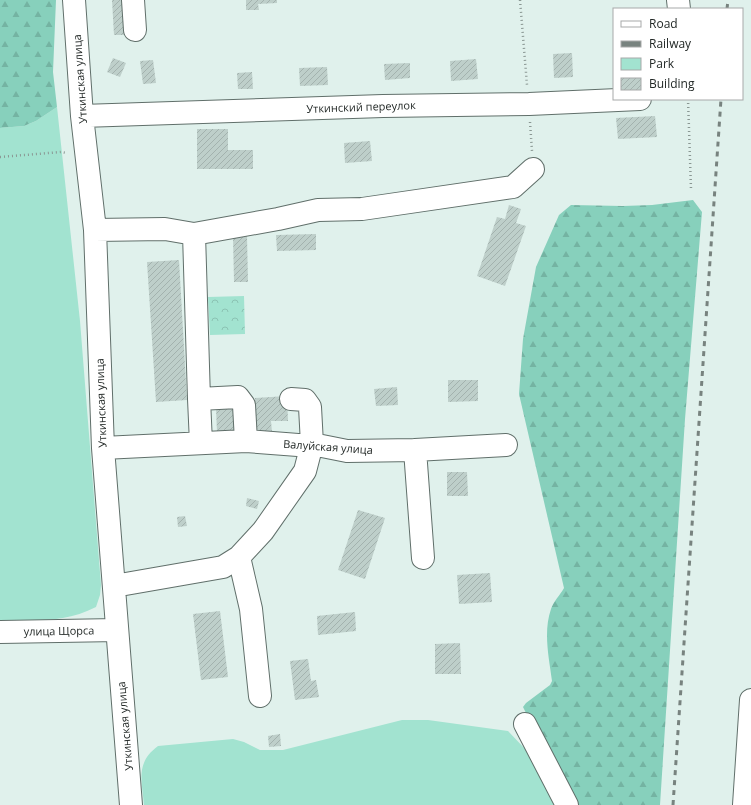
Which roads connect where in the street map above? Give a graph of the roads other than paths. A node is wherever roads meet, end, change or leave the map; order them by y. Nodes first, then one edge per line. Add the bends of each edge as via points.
1 (74, 0) edge
2 (132, 0) edge
3 (135, 30) dead end
4 (618, 100) edge
5 (82, 116) junction
6 (533, 169) road end
7 (95, 230) junction
8 (194, 234) junction
9 (198, 399) junction
10 (291, 399) dead end
11 (246, 441) junction
12 (201, 443) junction
13 (312, 444) junction
14 (506, 445) dead end
15 (103, 448) junction
16 (415, 450) junction
17 (239, 557) junction
18 (423, 558) dead end
19 (114, 586) junction
20 (117, 630) junction
21 (0, 632) edge
22 (260, 696) dead end
23 (751, 700) edge
24 (525, 724) dead end
25 (131, 805) edge
26 (567, 805) edge
27 (744, 805) edge

1 - 5 street, Уткинская улица
2 - 3 street
4 - 5 street, Уткинский переулок
5 - 7 street, Уткинская улица
6 - 8 street via 512,187 362,209 318,210
7 - 8 street via 165,229
7 - 15 street, Уткинская улица
8 - 9 street
9 - 11 street via 238,398 244,405
9 - 12 street
10 - 13 street via 305,400 310,407
11 - 12 street, Валуйская улица
11 - 13 street, Валуйская улица
12 - 15 street, Валуйская улица
13 - 16 street, Валуйская улица via 347,451
13 - 17 street via 305,471 263,531
14 - 16 street, Валуйская улица
15 - 19 street, Уткинская улица
16 - 18 street
17 - 19 street via 223,567
17 - 22 street via 251,609
19 - 20 street, Уткинская улица
20 - 21 street, улица Щорса
20 - 25 street, Уткинская улица
23 - 27 street
24 - 26 street

